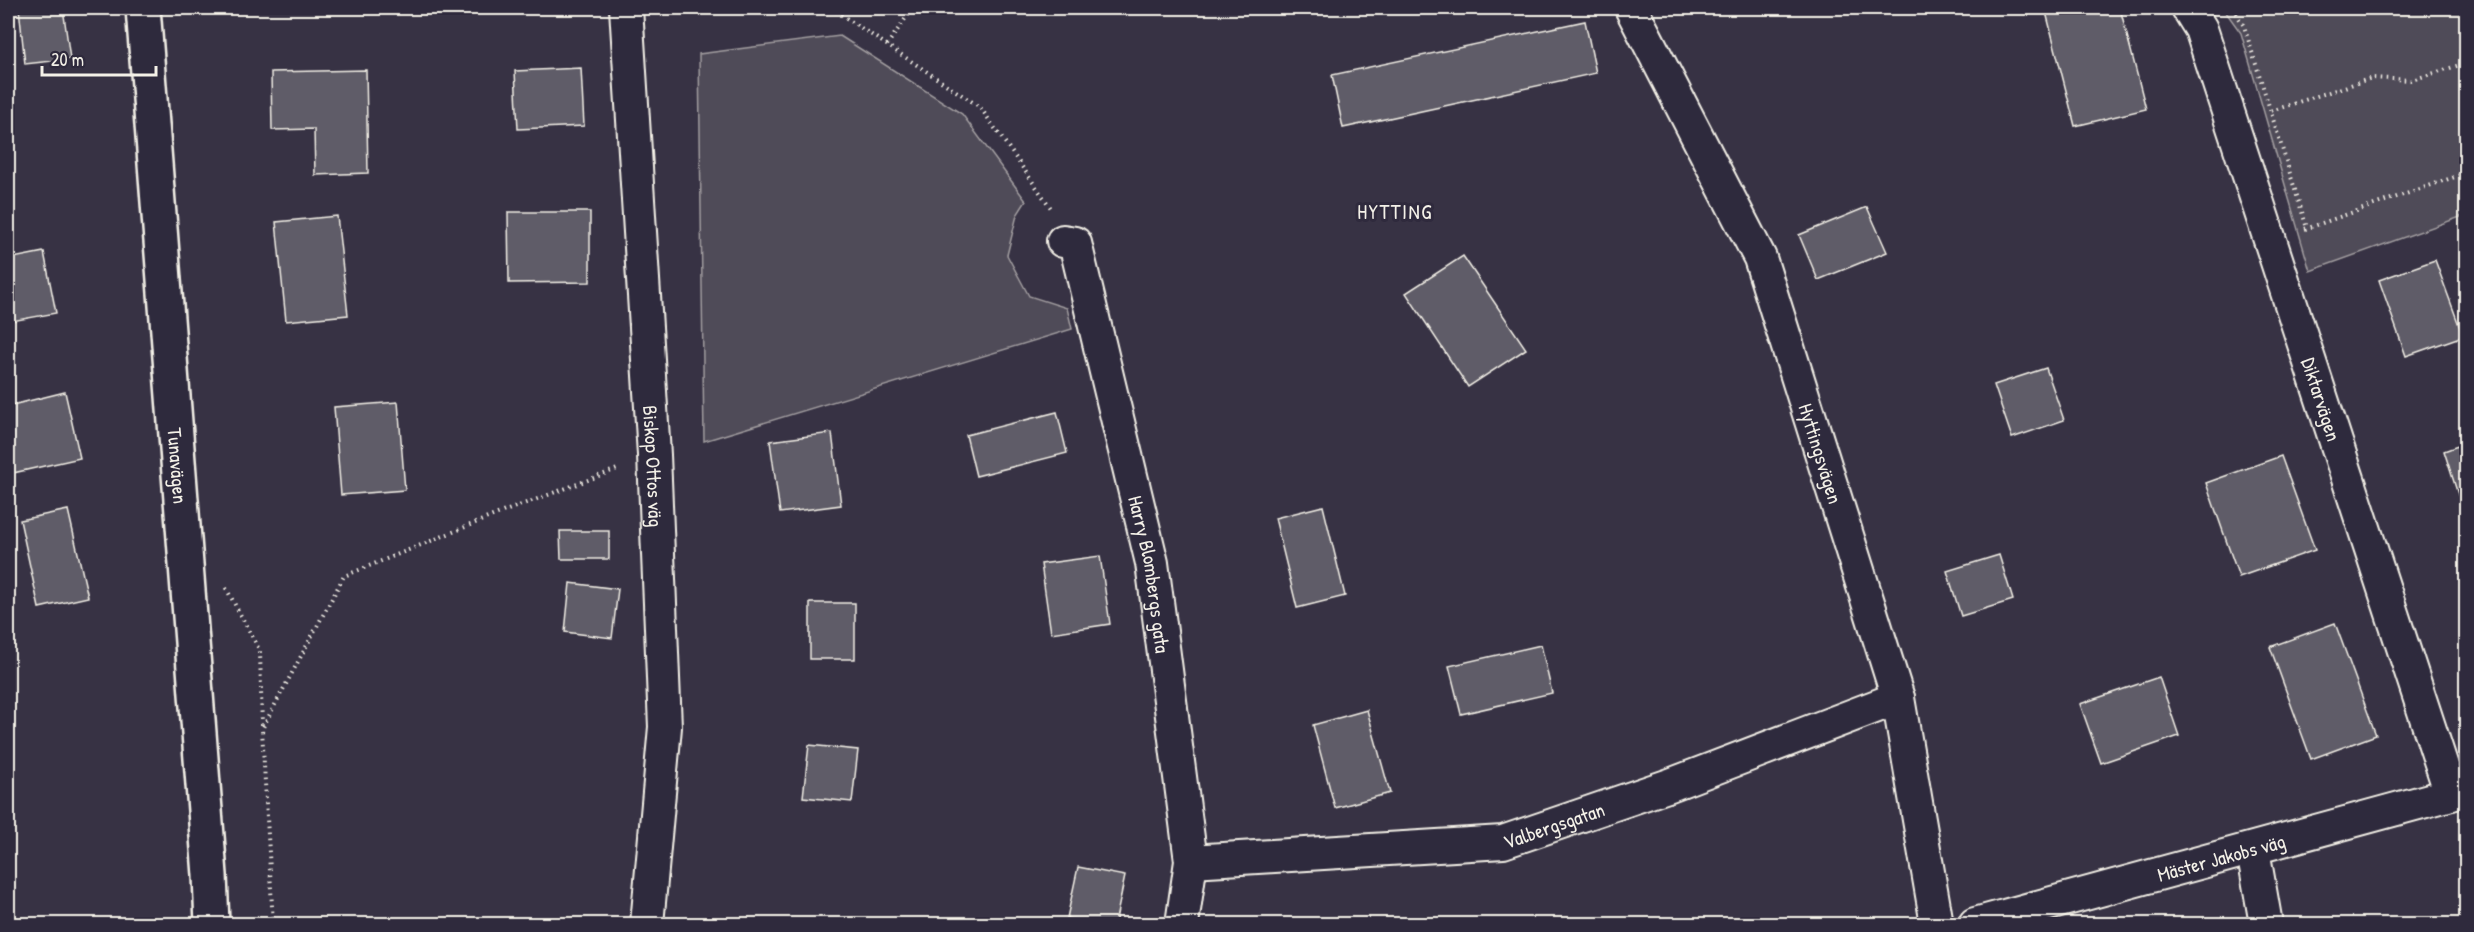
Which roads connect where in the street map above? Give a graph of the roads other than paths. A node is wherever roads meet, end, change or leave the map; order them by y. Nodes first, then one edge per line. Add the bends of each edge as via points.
1 (143, 8) edge
2 (626, 8) edge
3 (1631, 8) edge
4 (2188, 8) edge
5 (1070, 242) road end
6 (1898, 698) junction
7 (2459, 792) edge
8 (2253, 850) junction
9 (1191, 861) junction
10 (212, 924) edge
11 (647, 924) edge
12 (1182, 924) edge
13 (1937, 924) edge
14 (1975, 924) edge
15 (2266, 924) edge

1 - 10 street, Tunavägen
2 - 11 street, Biskop Ottos väg via 654,456 665,727
3 - 6 street, Hyttingsvägen via 1760,258
4 - 7 street, Diktarvägen via 2201,29
5 - 9 street, Harry Blombergs gata via 1152,563
6 - 9 street, Valbergsgatan via 1670,785 1503,842
6 - 13 street, Hyttingsvägen
7 - 8 street, Mäster Jakobs väg
8 - 14 street, Mäster Jakobs väg
8 - 15 street
9 - 12 street, Harry Blombergs gata

